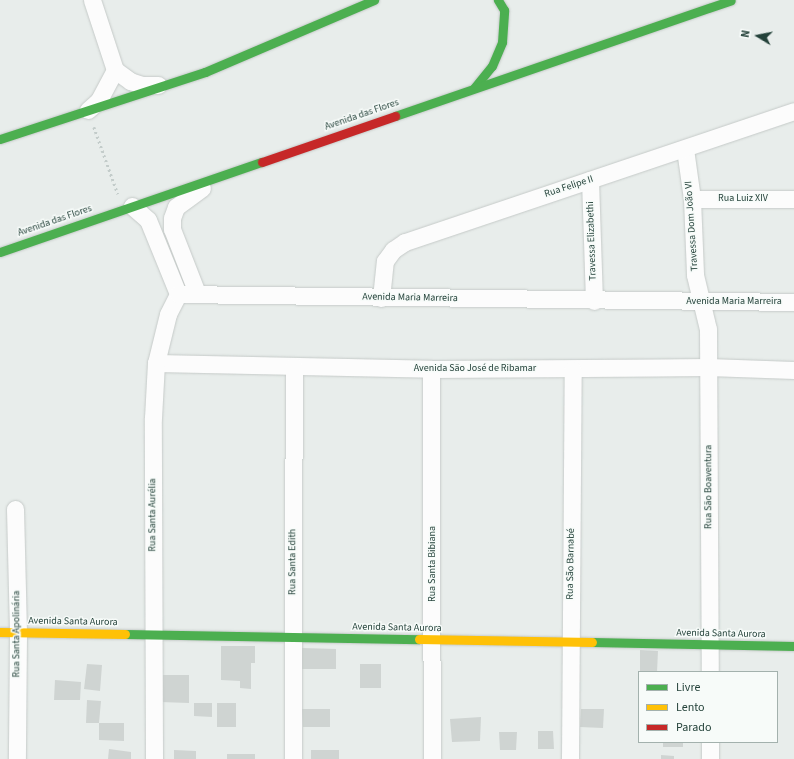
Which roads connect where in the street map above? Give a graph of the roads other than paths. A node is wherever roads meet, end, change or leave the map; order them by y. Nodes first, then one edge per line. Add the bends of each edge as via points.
1 (92, 0) edge
2 (374, 0) edge
3 (498, 0) edge
4 (731, 0) edge
5 (115, 70) junction
6 (166, 84) junction
7 (474, 88) junction
8 (794, 111) edge
9 (90, 118) junction
10 (0, 139) edge
11 (685, 149) junction
12 (243, 166) junction
13 (590, 180) junction
14 (692, 199) junction
15 (794, 199) edge
16 (132, 206) junction
17 (0, 252) edge
18 (197, 293) junction
19 (178, 294) junction
20 (381, 298) junction
21 (594, 301) junction
22 (703, 302) junction
23 (794, 302) edge
24 (156, 363) junction
25 (294, 366) junction
26 (708, 367) junction
27 (431, 369) junction
28 (573, 370) junction
29 (794, 370) edge
30 (15, 509) dead end
31 (0, 632) edge
32 (18, 633) junction
33 (152, 634) junction
34 (292, 637) junction
35 (432, 640) junction
36 (570, 643) junction
37 (709, 645) junction
38 (794, 646) edge
39 (710, 671) edge
40 (710, 743) edge
41 (17, 759) edge
42 (154, 759) edge
43 (293, 759) edge
44 (432, 759) edge
45 (570, 759) edge
46 (710, 759) edge

1 - 5 street
2 - 6 main road via 282,41
3 - 7 main road via 504,10 502,42 492,66
4 - 7 main road, Avenida das Flores
5 - 6 street via 130,82 142,85
5 - 9 street
6 - 9 main road
7 - 12 main road, Avenida das Flores
8 - 11 street, Rua Felipe II
9 - 10 main road
11 - 13 street, Rua Felipe II
11 - 14 street, Travessa Dom João VI
12 - 16 main road, Avenida das Flores
12 - 18 street via 203,187 176,207 172,218 172,229
13 - 20 street, Rua Felipe II via 405,242 393,250 385,261
13 - 21 street, Travessa Elizabethi
14 - 15 street, Rua Luiz XIV
14 - 22 street, Travessa Dom João VI via 695,275
16 - 17 main road, Avenida das Flores
16 - 19 street via 148,220
18 - 19 street
18 - 20 street, Avenida Maria Marreira
19 - 24 street, Rua Santa Aurélia via 168,314
20 - 21 street, Avenida Maria Marreira
21 - 22 street, Avenida Maria Marreira
22 - 23 street, Avenida Maria Marreira
22 - 26 street, Rua São Boaventura via 708,329
24 - 25 street, Avenida São José de Ribamar
24 - 33 street, Rua Santa Aurélia via 153,418
25 - 27 street, Avenida São José de Ribamar
25 - 34 street, Rua Santa Edith
26 - 28 street, Avenida São José de Ribamar
26 - 29 street, Avenida São José de Ribamar
26 - 37 street, Rua São Boaventura
27 - 28 street, Avenida São José de Ribamar
27 - 35 street, Rua Santa Bibiana
28 - 36 street, Rua São Barnabé
30 - 32 street, Rua Santa Apolinária
31 - 32 main road, Avenida Santa Aurora
32 - 33 main road, Avenida Santa Aurora
32 - 41 street, Rua Santa Apolinária
33 - 34 main road, Avenida Santa Aurora
33 - 42 street, Rua Santa Aurélia
34 - 35 main road, Avenida Santa Aurora
34 - 43 street, Rua Santa Edith
35 - 36 main road, Avenida Santa Aurora
35 - 44 street, Rua Santa Bibiana
36 - 37 main road, Avenida Santa Aurora
36 - 45 street, Rua São Barnabé
37 - 38 main road, Avenida Santa Aurora
37 - 39 street, Rua São Boaventura
40 - 46 street

